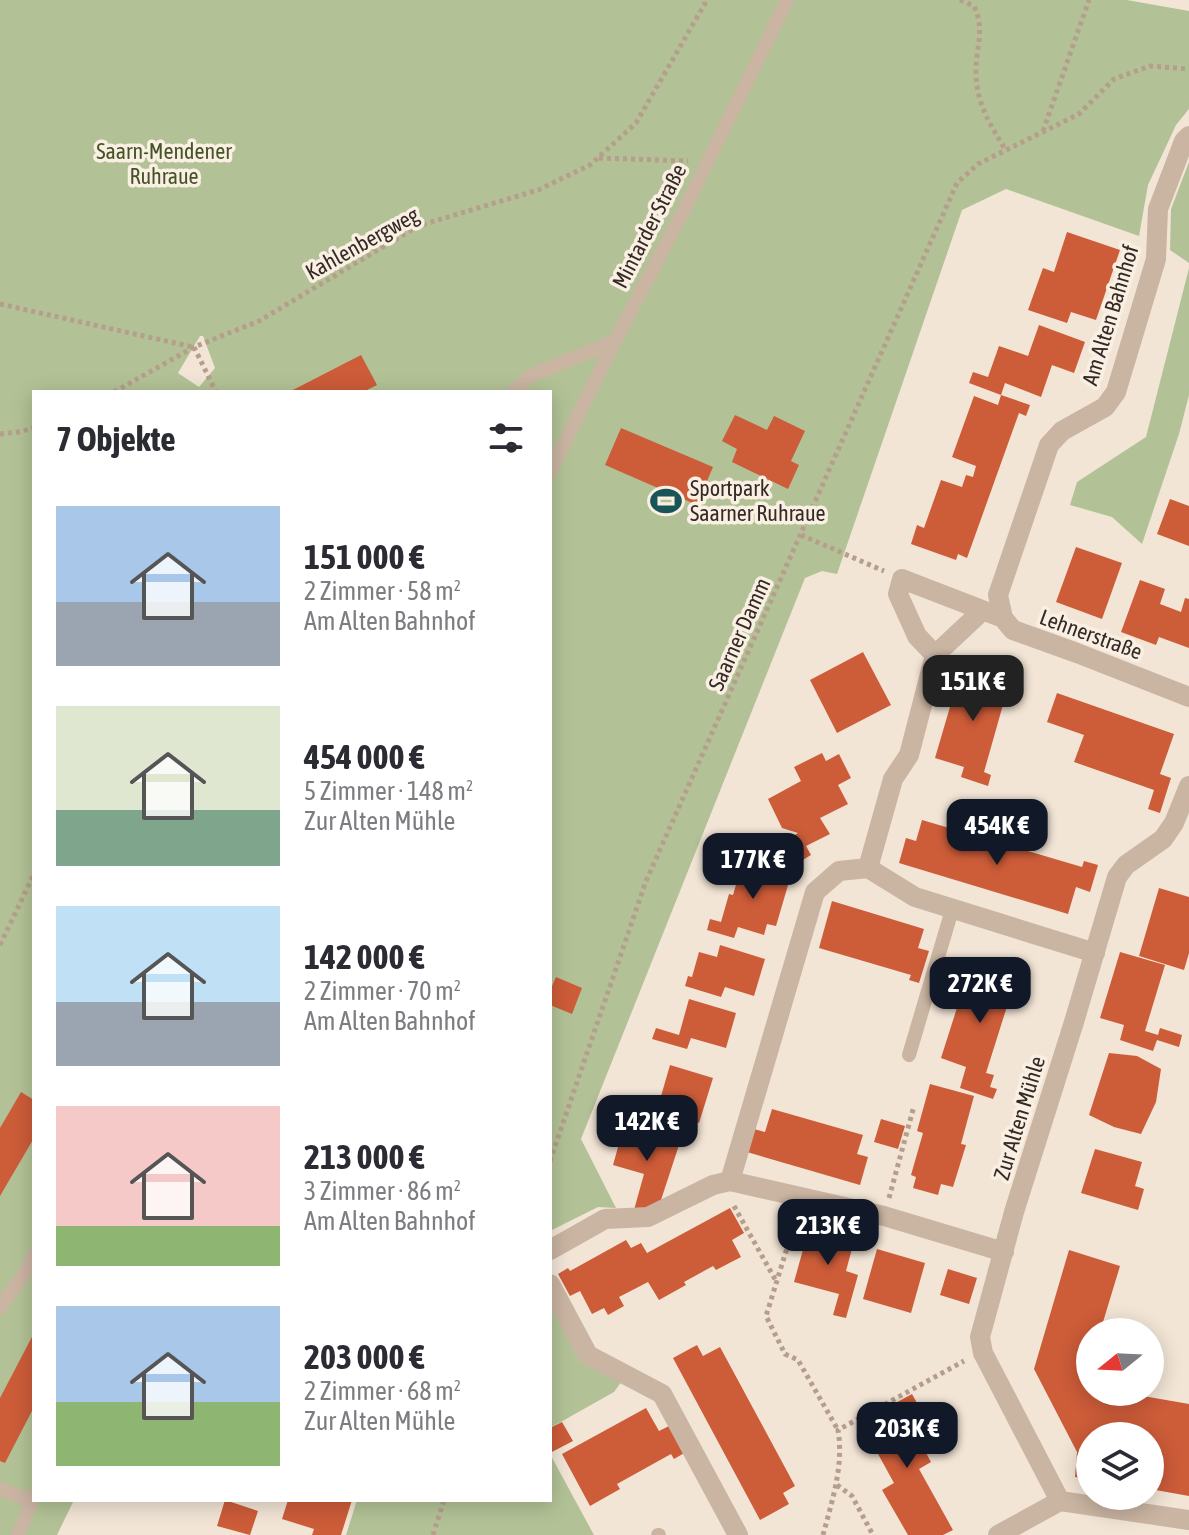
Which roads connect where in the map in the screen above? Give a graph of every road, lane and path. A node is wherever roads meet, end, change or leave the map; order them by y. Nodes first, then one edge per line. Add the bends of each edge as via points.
1 (707, 0) edge
2 (787, 0) edge
3 (960, 0) edge
4 (1089, 0) edge
5 (1189, 69) edge
6 (1043, 131) junction
7 (1189, 136) edge
8 (1005, 149) junction
9 (598, 158) junction
10 (707, 162) junction
11 (0, 304) edge
12 (615, 341) junction
13 (194, 347) junction
14 (118, 390) edge
15 (215, 390) edge
16 (515, 390) edge
17 (32, 428) edge
18 (0, 434) edge
19 (552, 468) edge
20 (801, 535) junction
21 (902, 579) junction
22 (982, 611) junction
23 (1003, 618) junction
24 (935, 655) junction
25 (1189, 697) edge
26 (1189, 786) edge
27 (868, 868) junction
28 (32, 878) edge
29 (952, 910) junction
30 (0, 945) edge
31 (1095, 953) junction
32 (909, 1055) dead end
33 (914, 1106) dead end
34 (552, 1155) edge
35 (730, 1181) junction
36 (803, 1199) junction
37 (884, 1216) junction
38 (552, 1249) edge
39 (1004, 1252) junction
40 (32, 1259) edge
41 (776, 1282) junction
42 (552, 1288) edge
43 (0, 1308) edge
44 (983, 1353) junction
45 (838, 1430) junction
46 (837, 1485) junction
47 (0, 1489) edge
48 (32, 1498) edge
49 (1060, 1501) junction
50 (443, 1502) edge
51 (1189, 1520) edge
52 (18, 1535) edge
53 (433, 1535) edge
54 (738, 1535) edge
55 (823, 1535) edge
56 (873, 1535) edge
57 (998, 1535) edge

1 - 9 path, Kahlenbergweg via 636,123
2 - 10 lane, Mintarder Straße
3 - 8 path via 974,6 981,20 976,74 982,110
4 - 6 path
5 - 6 path, Saarner Damm via 1150,66 1114,79 1079,114
6 - 8 path, Saarner Damm
7 - 23 street, Am Alten Bahnhof via 1158,209 1156,259 1116,392 1105,407 1062,431 1049,445 998,595
8 - 20 path, Saarner Damm via 957,183
9 - 10 path
9 - 13 path, Kahlenbergweg via 538,190 418,226 259,321
10 - 12 lane, Mintarder Straße
11 - 13 path
12 - 16 lane via 530,376
12 - 19 lane, Mintarder Straße
13 - 14 path, Kahlenbergweg
13 - 15 path
17 - 18 path
20 - 21 path
20 - 34 path, Saarner Damm via 646,881
21 - 22 street
21 - 24 street via 898,594 917,636
22 - 23 street, Lehnerstraße
22 - 24 street
23 - 25 street, Lehnerstraße via 1013,630
24 - 27 street via 909,755 893,779
26 - 31 street, Zur Alten Mühle via 1163,839 1117,877
27 - 29 street via 915,897
27 - 35 street via 839,871 815,892
28 - 30 path
29 - 31 street
29 - 32 lane
31 - 39 street, Zur Alten Mühle
33 - 37 path
35 - 36 street
35 - 38 street via 648,1217 605,1219
35 - 41 path via 732,1202
36 - 37 street
36 - 41 path
37 - 39 street
39 - 44 street, Zur Alten Mühle via 980,1337
40 - 43 lane
41 - 45 path via 766,1316 785,1354 798,1360
42 - 54 street via 588,1355 662,1394
44 - 45 path
44 - 49 street
45 - 46 path
46 - 55 path
46 - 56 path via 852,1496
47 - 48 lane
48 - 52 lane
49 - 51 street
49 - 57 street
50 - 53 path

